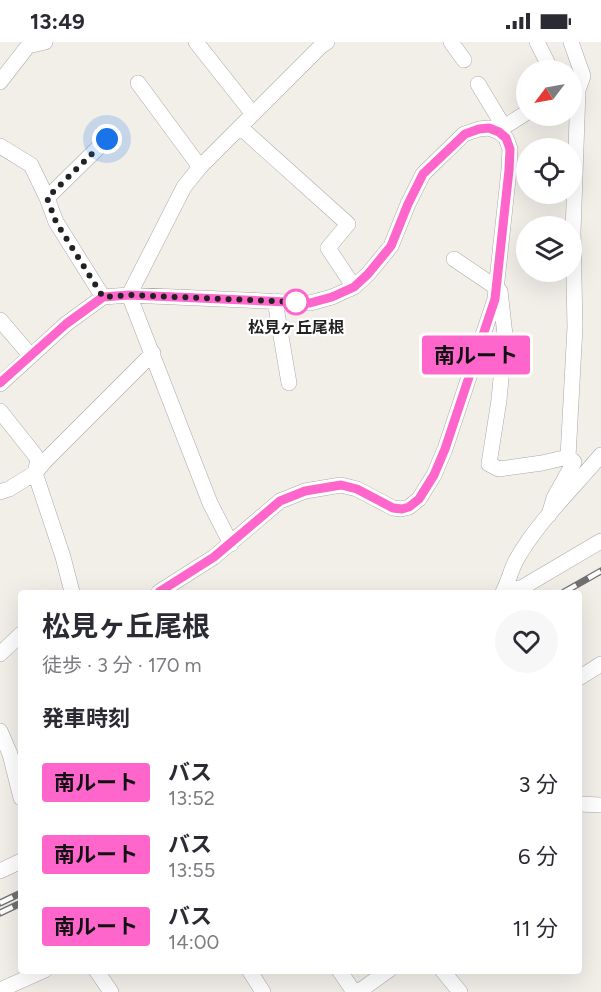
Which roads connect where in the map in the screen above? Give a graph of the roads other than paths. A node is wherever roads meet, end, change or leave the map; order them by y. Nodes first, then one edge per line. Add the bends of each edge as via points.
1 (45, 42) edge
2 (196, 42) edge
3 (451, 42) edge
4 (537, 42) edge
5 (571, 42) edge
6 (321, 44) edge
7 (464, 60) dead end
8 (546, 60) edge
9 (0, 82) edge
10 (138, 83) dead end
11 (478, 84) dead end
12 (253, 114) junction
13 (516, 119) edge
14 (240, 127) junction
15 (501, 129) junction
16 (107, 139) dead end
17 (0, 146) edge
18 (200, 167) junction
19 (47, 198) junction
20 (453, 259) dead end
21 (497, 281) junction
22 (354, 287) junction
23 (129, 295) junction
24 (103, 297) junction
25 (275, 301) junction
26 (0, 320) edge
27 (153, 353) junction
28 (31, 356) junction
29 (289, 382) dead end
30 (0, 384) edge
31 (0, 411) edge
32 (601, 455) edge
33 (567, 457) junction
34 (35, 473) junction
35 (0, 492) edge
36 (549, 515) junction
37 (601, 541) edge
38 (231, 544) junction
39 (71, 590) edge
40 (162, 590) edge
41 (504, 590) edge
42 (511, 590) edge
43 (18, 637) edge
44 (0, 654) edge
45 (601, 664) edge
46 (582, 676) edge
47 (0, 731) edge
48 (18, 786) edge
49 (600, 803) edge
50 (582, 804) edge
51 (18, 862) edge
52 (0, 871) edge
53 (36, 974) edge
54 (99, 974) edge
55 (252, 974) edge
56 (342, 974) edge
57 (383, 974) edge
58 (445, 974) edge
59 (0, 990) edge
60 (111, 992) edge
61 (263, 992) edge
62 (356, 992) edge
63 (460, 992) edge

1 - 9 street via 28,46
2 - 12 street
3 - 7 street
4 - 8 street
5 - 33 street via 583,76 578,90 573,233 575,327
6 - 12 street
10 - 18 street
11 - 15 street
12 - 14 street
13 - 15 street
14 - 18 street
14 - 22 street via 348,224 328,248
15 - 21 street via 510,149
15 - 22 street via 479,129 465,134 423,174 391,246
16 - 19 street
17 - 19 street via 31,165
18 - 23 street via 184,187
19 - 24 street via 56,222
20 - 21 street
21 - 33 street via 505,335 489,464 499,469
21 - 38 street via 495,299 445,449 419,499 402,509 341,485 305,491 280,501
22 - 25 street via 310,303
23 - 24 street
23 - 25 street
23 - 27 street
24 - 28 street
25 - 29 street
26 - 28 street
27 - 34 street
27 - 38 street via 210,503
28 - 30 street
31 - 34 street via 38,460
32 - 36 street
33 - 36 street via 574,462
34 - 35 street
34 - 39 street
36 - 41 street via 517,558
37 - 42 street via 523,587
38 - 40 street
43 - 44 street
45 - 46 street
47 - 48 street
49 - 50 street
51 - 52 street
53 - 59 street
54 - 60 street
55 - 61 street
56 - 62 street
57 - 62 street
58 - 63 street

